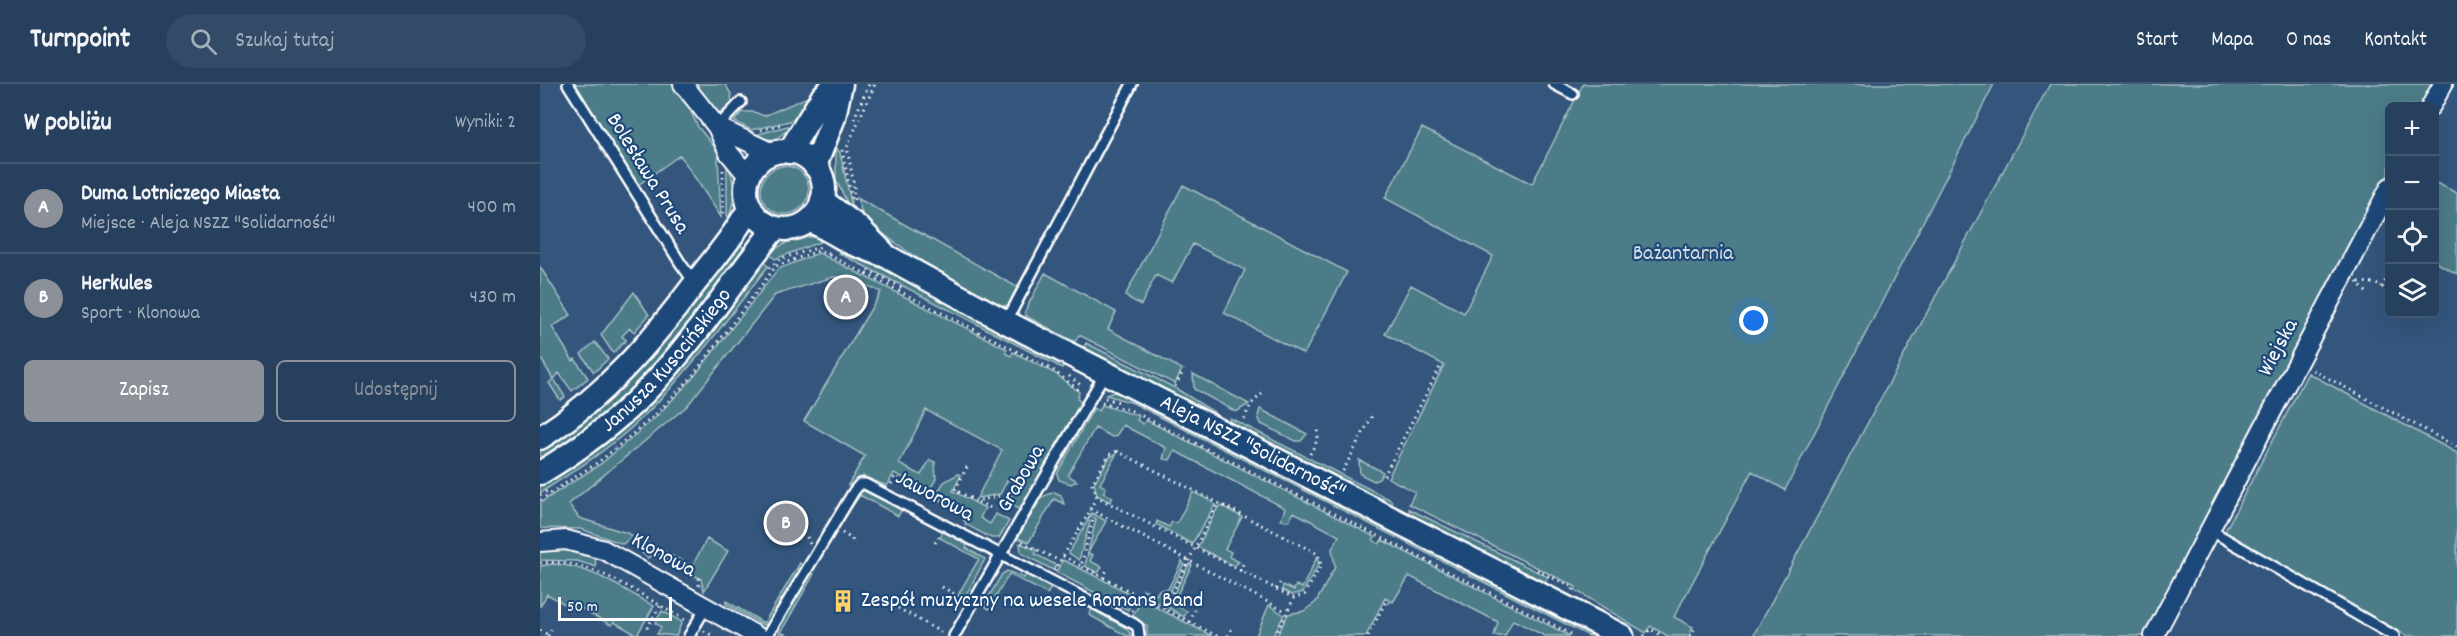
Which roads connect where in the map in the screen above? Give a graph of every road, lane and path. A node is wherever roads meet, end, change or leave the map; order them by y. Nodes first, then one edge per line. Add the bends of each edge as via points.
1 (568, 84) edge
2 (682, 84) edge
3 (838, 84) edge
4 (869, 84) edge
5 (1132, 84) edge
6 (1554, 84) edge
7 (2443, 84) edge
8 (1573, 94) dead end
9 (741, 102) dead end
10 (2433, 102) edge
11 (805, 126) junction
12 (717, 127) junction
13 (742, 139) junction
14 (781, 152) junction
15 (729, 153) junction
16 (815, 166) junction
17 (748, 176) junction
18 (2385, 198) edge
19 (822, 200) junction
20 (750, 207) junction
21 (723, 218) dead end
22 (810, 220) junction
23 (850, 221) junction
24 (775, 228) junction
25 (823, 248) dead end
26 (830, 254) junction
27 (886, 256) junction
28 (2385, 282) edge
29 (696, 283) junction
30 (2381, 287) junction
31 (2385, 289) edge
32 (2368, 294) dead end
33 (1006, 322) junction
34 (970, 323) dead end
35 (1441, 365) dead end
36 (2311, 369) dead end
37 (1184, 370) dead end
38 (1105, 373) junction
39 (1175, 386) dead end
40 (1263, 394) dead end
41 (1089, 401) junction
42 (1373, 414) dead end
43 (1244, 419) dead end
44 (1317, 426) dead end
45 (540, 438) edge
46 (2457, 447) edge
47 (1310, 454) dead end
48 (967, 467) dead end
49 (1343, 471) dead end
50 (540, 473) edge
51 (1384, 476) dead end
52 (886, 494) junction
53 (928, 494) dead end
54 (999, 496) dead end
55 (935, 497) dead end
56 (1097, 497) junction
57 (540, 500) edge
58 (976, 501) junction
59 (1116, 502) dead end
60 (1218, 503) junction
61 (1114, 506) junction
62 (1090, 509) junction
63 (995, 510) dead end
64 (1087, 517) junction
65 (1154, 521) dead end
66 (963, 525) dead end
67 (1152, 525) junction
68 (832, 528) junction
69 (2210, 530) junction
70 (540, 542) edge
71 (853, 545) dead end
72 (1195, 548) junction
73 (1044, 551) dead end
74 (1001, 554) junction
75 (1063, 556) junction
76 (1189, 560) junction
77 (1060, 561) junction
78 (540, 563) edge
79 (1243, 564) dead end
80 (1081, 566) junction
81 (1107, 570) dead end
82 (1240, 571) junction
83 (1053, 573) dead end
84 (1103, 578) junction
85 (1280, 583) dead end
86 (942, 587) dead end
87 (1144, 589) dead end
88 (1276, 590) junction
89 (1140, 597) junction
90 (1294, 598) junction
91 (966, 600) dead end
92 (1392, 604) dead end
93 (660, 606) junction
94 (705, 607) junction
95 (898, 608) dead end
96 (1164, 609) junction
97 (1195, 610) dead end
98 (1287, 612) junction
99 (1131, 614) dead end
100 (1190, 622) junction
101 (695, 626) junction
102 (552, 628) dead end
103 (647, 628) dead end
104 (1232, 628) dead end
105 (1695, 628) dead end
106 (540, 630) edge
107 (950, 635) edge
108 (549, 636) edge
109 (689, 636) edge
110 (713, 636) edge
111 (757, 636) edge
112 (767, 636) edge
113 (1139, 636) edge
114 (1217, 636) edge
115 (1228, 636) edge
116 (1275, 636) edge
117 (1368, 636) edge
118 (1575, 636) edge
119 (1622, 636) edge
120 (1644, 636) edge
121 (1663, 636) edge
122 (1690, 636) edge
123 (2154, 636) edge
124 (2394, 636) edge

1 - 29 lane, Bolesława Prusa
2 - 12 street
3 - 11 street via 823,96
3 - 16 street via 834,117
4 - 23 path via 842,150 857,210
5 - 33 lane
6 - 8 lane
7 - 10 street
9 - 12 lane
11 - 13 path via 794,121 753,131
11 - 14 street
12 - 13 street
12 - 15 street
13 - 14 street via 753,147
14 - 16 street via 799,154
14 - 17 street via 756,164
15 - 17 street
15 - 21 path via 722,160
16 - 19 street via 821,177
17 - 20 street via 746,195
18 - 69 street, Wiejska
19 - 22 street
19 - 23 street, Aleja NSZZ "Solidarność"
20 - 24 street via 765,224
20 - 29 street, Janusza Kusocińskiego
22 - 24 street via 800,226
22 - 27 street, Aleja NSZZ "Solidarność" via 851,243
23 - 27 street, Aleja NSZZ "Solidarność"
24 - 50 street, Janusza Kusocińskiego via 644,394 601,432
25 - 26 path
26 - 34 path
26 - 41 path via 1053,370
26 - 57 path via 818,251 776,266 691,378 653,417 600,461
27 - 33 street, Aleja NSZZ "Solidarność"
28 - 30 path
29 - 45 street, Janusza Kusocińskiego via 618,376
30 - 31 path
30 - 32 path via 2355,281
33 - 38 street, Aleja NSZZ "Solidarność"
35 - 51 path
36 - 46 path
37 - 39 path
38 - 41 lane, Grabowa
38 - 119 street, Aleja NSZZ "Solidarność"
40 - 43 path via 1251,404
41 - 74 lane, Grabowa
41 - 118 path via 1130,410
42 - 49 path
44 - 47 path via 1318,439
48 - 58 path via 955,490
52 - 53 path via 895,476
52 - 68 lane, Jaworowa via 860,484
52 - 74 lane, Jaworowa
54 - 58 path
55 - 66 path via 967,514
56 - 60 path via 1092,484 1109,455 1117,451
56 - 61 path
56 - 62 path
58 - 63 path
59 - 61 path
60 - 72 path
60 - 90 path via 1320,557 1321,565 1305,594
61 - 67 path
62 - 64 path
62 - 76 path
64 - 75 path
64 - 80 path via 1093,520
65 - 67 path
67 - 72 path
68 - 71 path via 852,539
68 - 112 lane, Jaworowa
69 - 123 street, Wiejska
69 - 124 lane
70 - 94 street, Klonowa via 567,540 592,546
72 - 76 path
72 - 82 path
73 - 77 path
74 - 107 lane, Grabowa
74 - 113 lane, Jaworowa via 1134,624
75 - 77 path
75 - 80 path
76 - 96 path
76 - 98 path
77 - 83 path
78 - 93 path via 574,563 592,569
79 - 82 path
80 - 84 path
81 - 84 path
82 - 88 path
84 - 89 path
85 - 88 path
86 - 91 path
87 - 89 path
88 - 90 path
89 - 96 path
89 - 99 path
90 - 98 path
92 - 117 path via 1386,601
93 - 101 path
93 - 103 path
94 - 101 lane
94 - 111 street, Klonowa
95 - 107 path
96 - 100 path
97 - 100 path
98 - 116 path
100 - 114 path
101 - 109 lane
101 - 110 path
102 - 108 path
104 - 115 path
105 - 122 path
106 - 108 path
120 - 121 path via 1650,629

